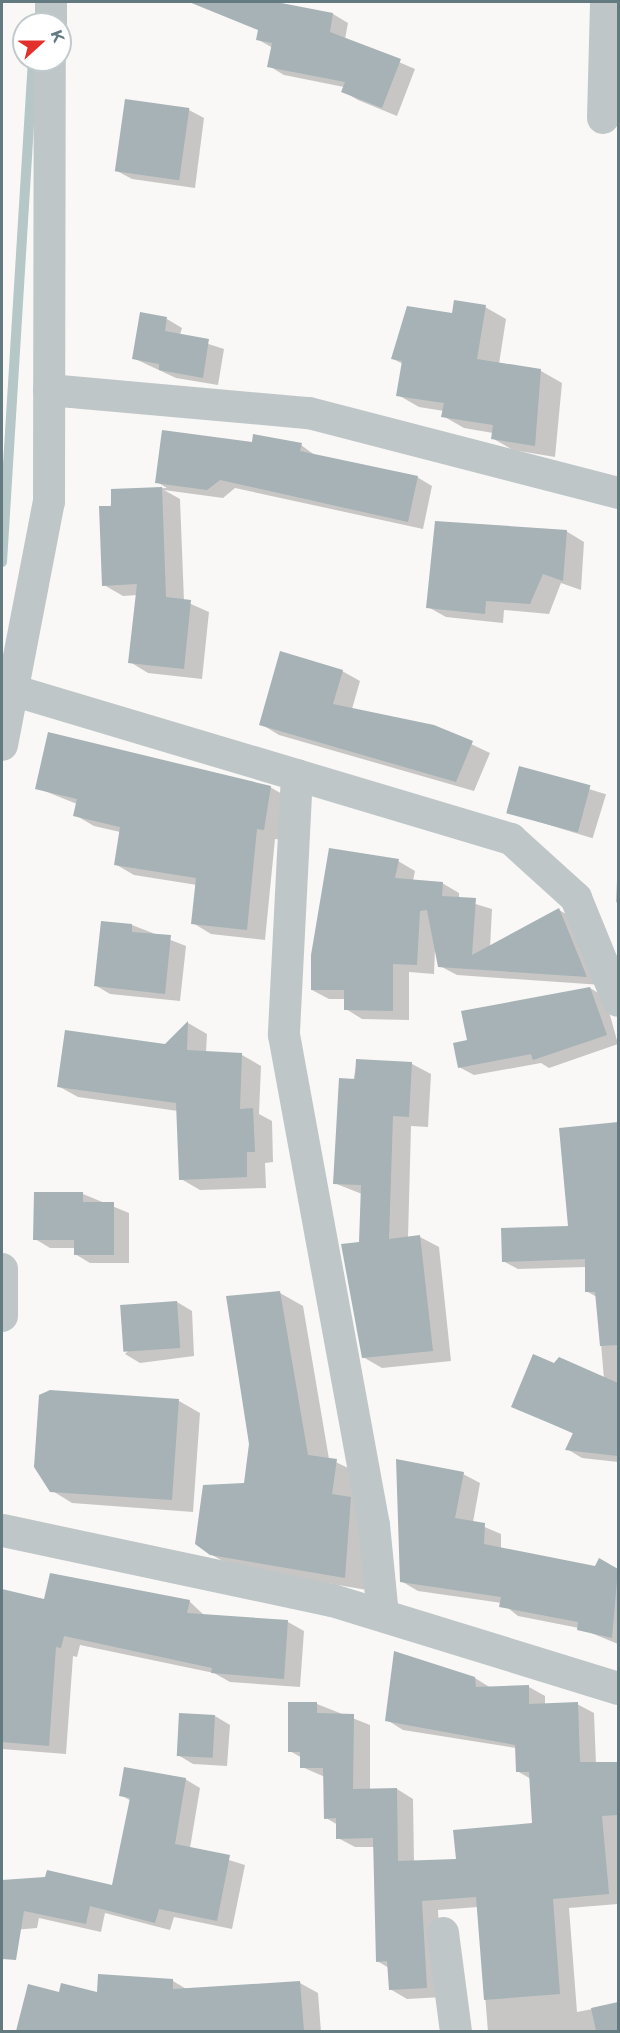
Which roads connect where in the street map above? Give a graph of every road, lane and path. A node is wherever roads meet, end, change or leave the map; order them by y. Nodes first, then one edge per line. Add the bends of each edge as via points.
1 (606, 2) edge
2 (50, 72) edge
3 (603, 118) dead end
4 (49, 390) junction
5 (618, 493) edge
6 (12, 690) junction
7 (2, 745) edge
8 (297, 775) junction
9 (618, 1001) edge
10 (2, 1269) edge
11 (2, 1316) edge
12 (2, 1530) edge
13 (383, 1615) junction
14 (618, 1689) edge
15 (443, 1933) dead end
16 (456, 2031) edge

1 - 3 street
2 - 4 street
4 - 5 street via 309,413
4 - 6 street via 49,502
6 - 7 street
6 - 8 street
8 - 9 street via 511,839 576,898
8 - 13 street via 284,1035 374,1525
10 - 11 street
12 - 13 street
13 - 14 street
15 - 16 street

